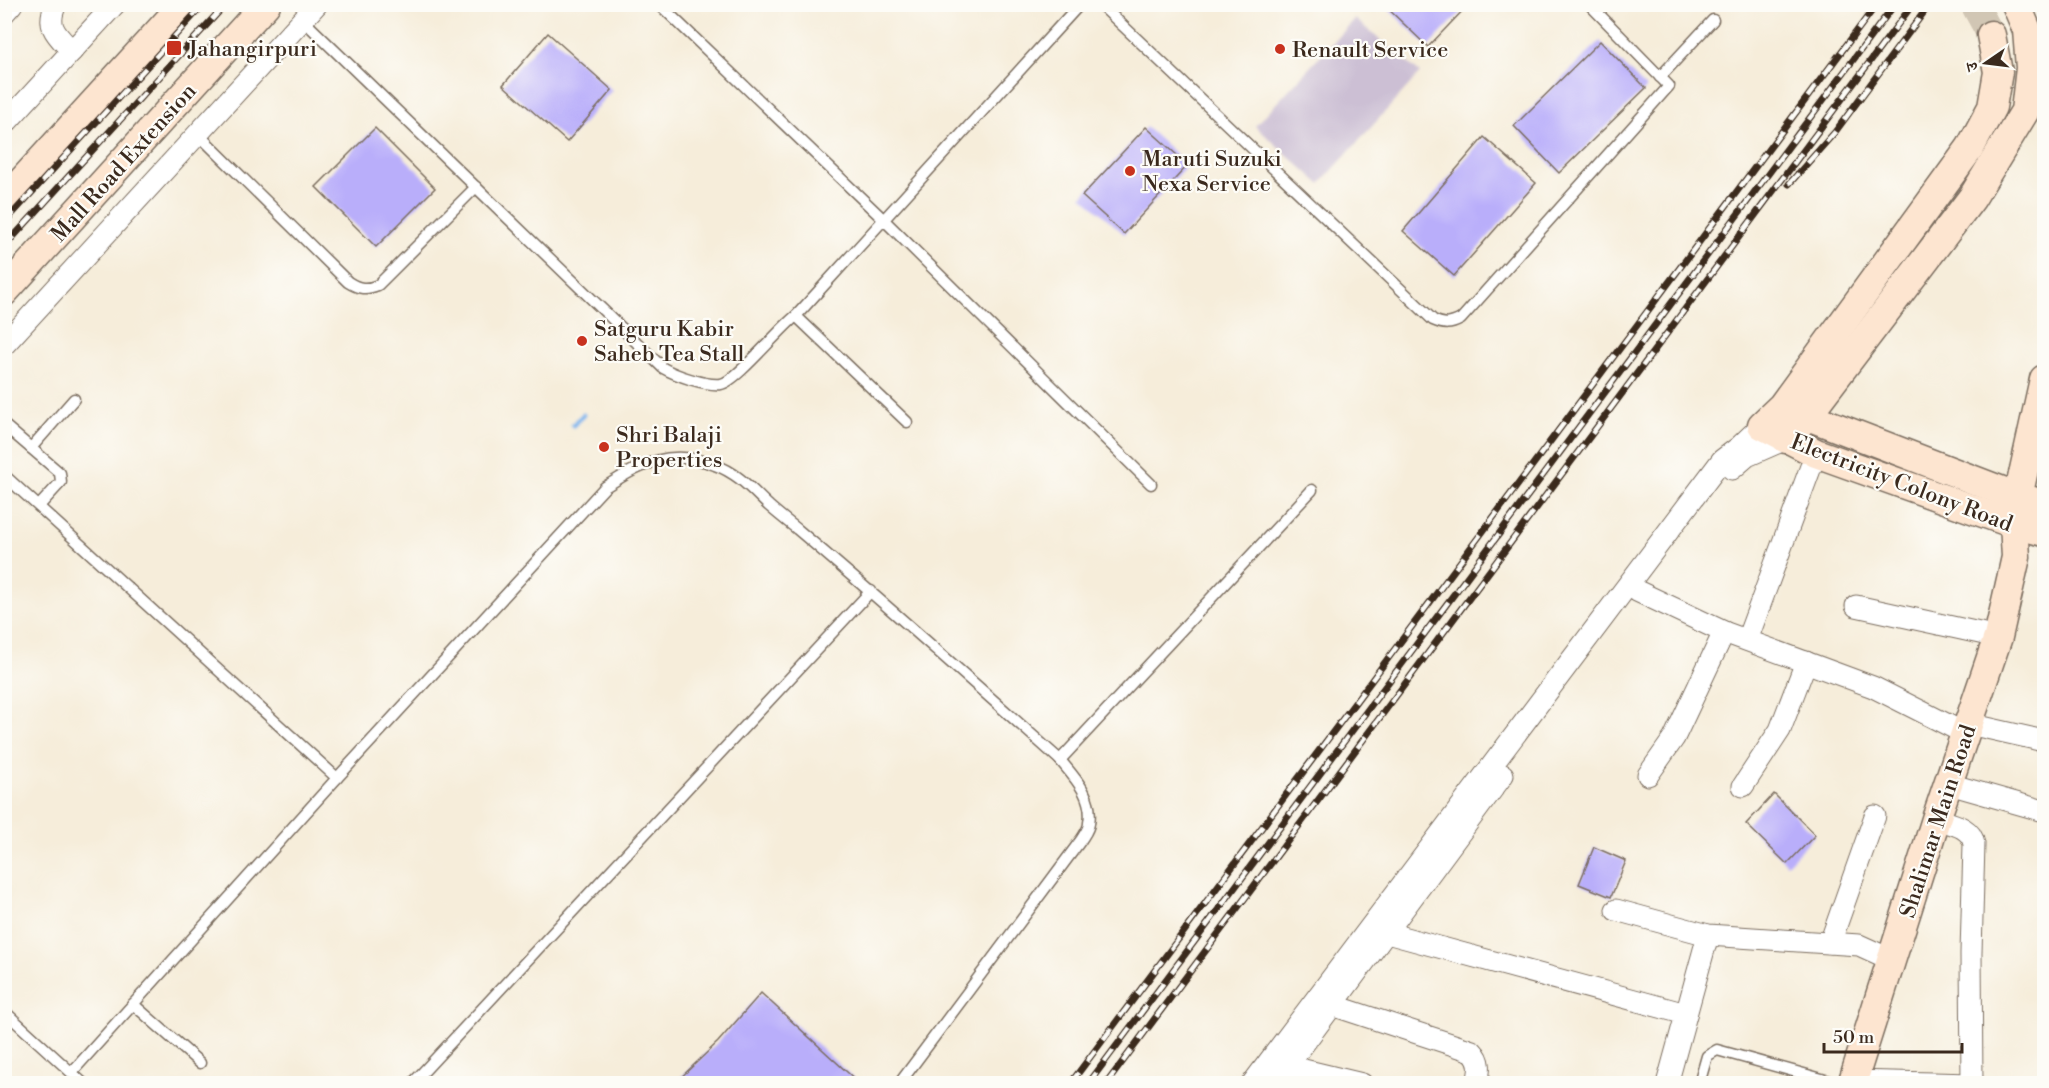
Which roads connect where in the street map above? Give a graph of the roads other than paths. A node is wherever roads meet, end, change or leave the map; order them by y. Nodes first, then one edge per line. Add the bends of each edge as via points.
1 (12, 4) edge
2 (56, 4) edge
3 (116, 4) edge
4 (184, 4) edge
5 (266, 4) edge
6 (659, 4) edge
7 (1080, 4) edge
8 (1100, 4) edge
9 (1589, 4) edge
10 (2016, 4) edge
11 (310, 12) edge
12 (4, 13) edge
13 (1713, 20) dead end
14 (1991, 35) tunnel mouth
15 (72, 51) junction
16 (1660, 77) junction
17 (4, 125) edge
18 (198, 134) junction
19 (476, 187) junction
20 (4, 201) edge
21 (883, 219) junction
22 (4, 292) edge
23 (796, 316) junction
24 (4, 345) edge
25 (2044, 379) edge
26 (74, 399) dead end
27 (1784, 421) junction
28 (907, 422) dead end
29 (4, 425) edge
30 (31, 448) junction
31 (1816, 453) junction
32 (4, 475) edge
33 (1152, 484) dead end
34 (1312, 490) dead end
35 (39, 506) junction
36 (2034, 516) edge
37 (871, 591) junction
38 (1637, 591) junction
39 (1857, 606) dead end
40 (1724, 632) junction
41 (1998, 637) junction
42 (1747, 640) junction
43 (1806, 662) junction
44 (1967, 729) junction
45 (2044, 741) edge
46 (1060, 760) junction
47 (1648, 775) dead end
48 (337, 778) junction
49 (1949, 784) junction
50 (1743, 786) dead end
51 (2044, 811) edge
52 (1875, 816) dead end
53 (1936, 819) junction
54 (1616, 910) dead end
55 (1387, 933) junction
56 (1708, 935) junction
57 (1830, 943) junction
58 (1892, 960) junction
59 (133, 1004) junction
60 (1332, 1005) junction
61 (4, 1011) edge
62 (1686, 1014) junction
63 (200, 1063) dead end
64 (1287, 1066) junction
65 (72, 1072) junction
66 (84, 1083) edge
67 (412, 1083) edge
68 (899, 1083) edge
69 (1252, 1083) edge
70 (1274, 1083) edge
71 (1362, 1083) edge
72 (1478, 1083) edge
73 (1667, 1083) edge
74 (1699, 1083) edge
75 (1848, 1083) edge
76 (1972, 1083) edge

1 - 12 street
2 - 15 street via 52,26
3 - 15 street
4 - 20 street
5 - 22 street, Mall Road Extension
6 - 21 lane
7 - 21 lane
8 - 16 lane via 1433,320 1443,324 1461,319 1662,94 1669,86
9 - 16 lane
10 - 27 street via 2027,30 2030,68 2025,111 1972,198
11 - 18 street
11 - 19 lane
13 - 16 lane
14 - 27 street via 1998,72 1992,108 1970,147
15 - 17 street
18 - 19 lane via 358,288 378,285
18 - 24 street
19 - 23 lane via 642,349 674,374 712,384 729,381
21 - 23 lane
21 - 33 lane
23 - 28 lane
25 - 36 street, Shalimar Main Road
26 - 30 lane
27 - 31 street, Electricity Colony Road
27 - 36 street, Electricity Colony Road
27 - 38 street via 1729,472
27 - 69 street via 1722,460
29 - 30 lane
30 - 35 lane via 60,473 62,480
31 - 36 street, Electricity Colony Road
31 - 42 street
32 - 35 lane
34 - 46 lane
35 - 48 lane
36 - 41 street, Shalimar Main Road via 2016,557
37 - 46 lane
37 - 48 lane via 769,506 744,480 694,459 666,457 643,465 605,487
37 - 67 lane
38 - 40 street
38 - 55 street
39 - 41 street
40 - 42 street
40 - 47 street via 1674,738
41 - 44 street, Shalimar Main Road
42 - 43 street
43 - 44 street
43 - 50 street via 1780,730
44 - 45 street
44 - 49 street, Shalimar Main Road
46 - 68 lane via 1081,785 1090,824
48 - 59 lane
49 - 51 street
49 - 53 street, Shalimar Main Road
52 - 57 street
53 - 58 street, Shalimar Main Road
53 - 76 street via 1965,829 1974,844
54 - 56 street
55 - 60 street
55 - 62 street
56 - 57 street
56 - 62 street
57 - 58 street via 1859,945
58 - 75 street, Shalimar Main Road
59 - 63 lane
59 - 65 lane
60 - 64 street
60 - 72 street via 1472,1050 1479,1058
61 - 65 lane
62 - 73 street
64 - 70 street
64 - 71 street
65 - 66 lane
74 - 75 lane via 1707,1056 1722,1050
75 - 76 street

